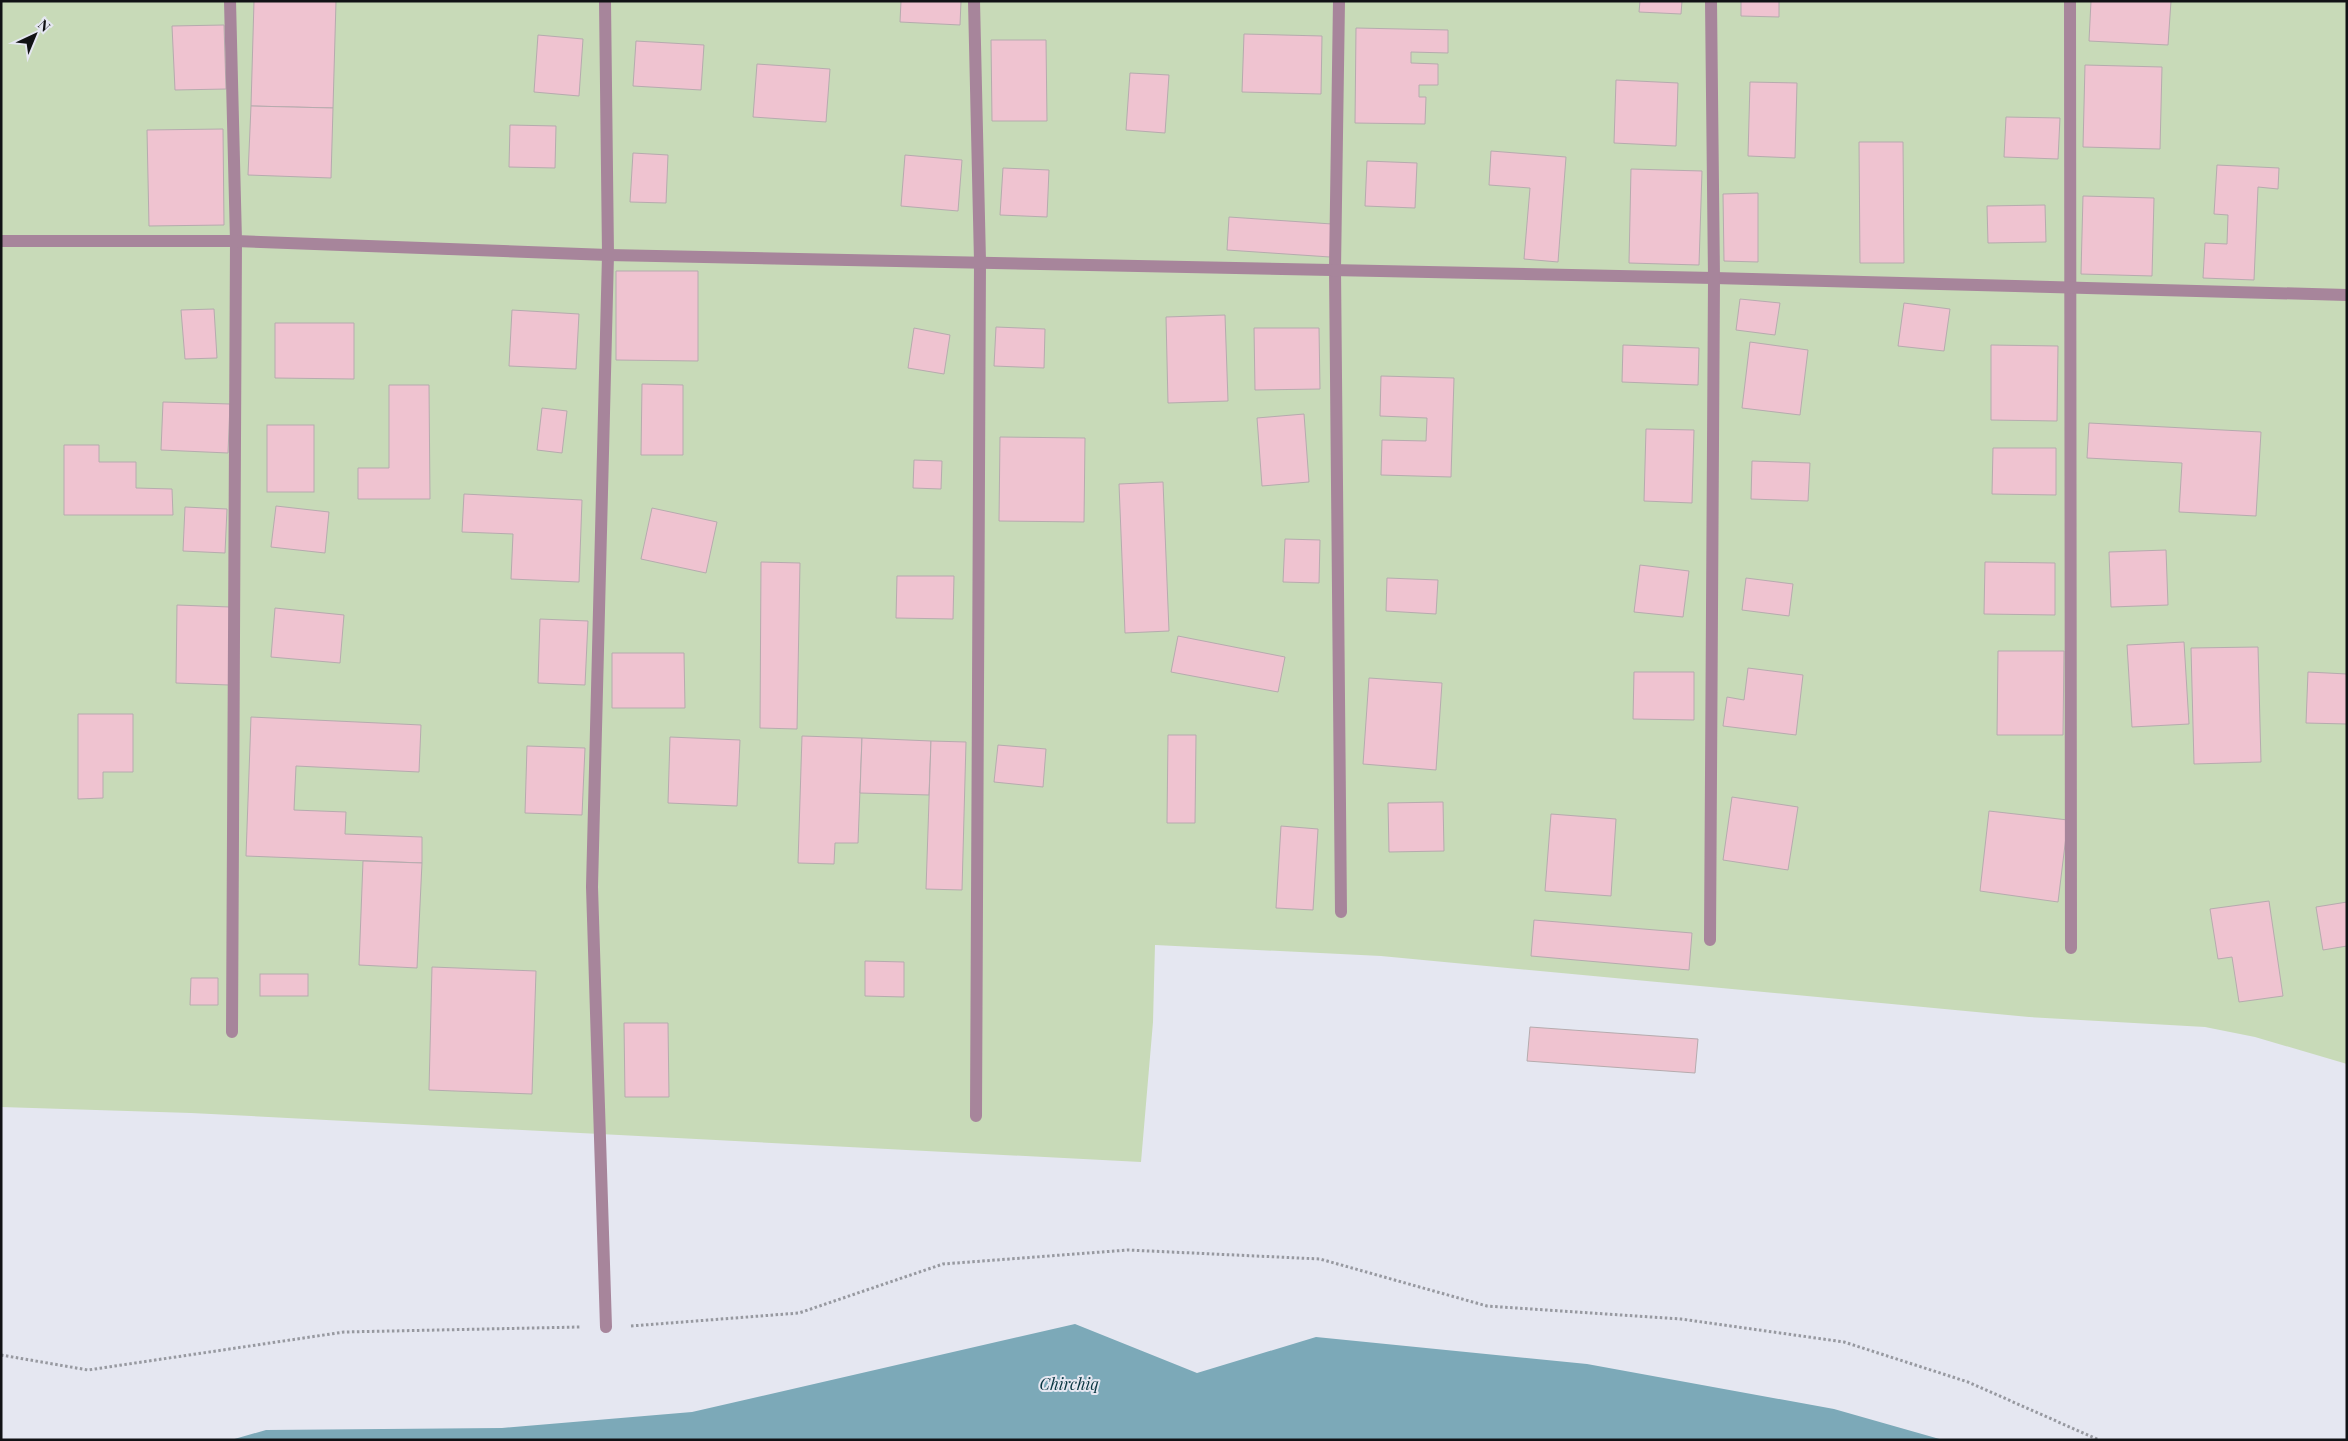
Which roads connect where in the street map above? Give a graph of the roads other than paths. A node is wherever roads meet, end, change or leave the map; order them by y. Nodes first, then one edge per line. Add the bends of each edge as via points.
1 (230, 1) edge
2 (605, 1) edge
3 (974, 1) edge
4 (1339, 1) edge
5 (1711, 1) edge
6 (2070, 1) edge
7 (1, 241) edge
8 (236, 241) junction
9 (608, 255) junction
10 (980, 261) junction
11 (1336, 270) junction
12 (1714, 278) junction
13 (2072, 287) junction
14 (2347, 295) edge
15 (1341, 912) dead end
16 (1710, 940) dead end
17 (2072, 948) dead end
18 (232, 1032) dead end
19 (976, 1116) dead end
20 (606, 1327) road end

1 - 8 street
2 - 9 street
3 - 10 street
4 - 11 street
5 - 12 street
6 - 13 street
7 - 8 street
8 - 9 street
8 - 18 street
9 - 10 street
9 - 20 street via 592,887
10 - 11 street
10 - 19 street
11 - 12 street
11 - 15 street
12 - 13 street
12 - 16 street
13 - 14 street
13 - 17 street

